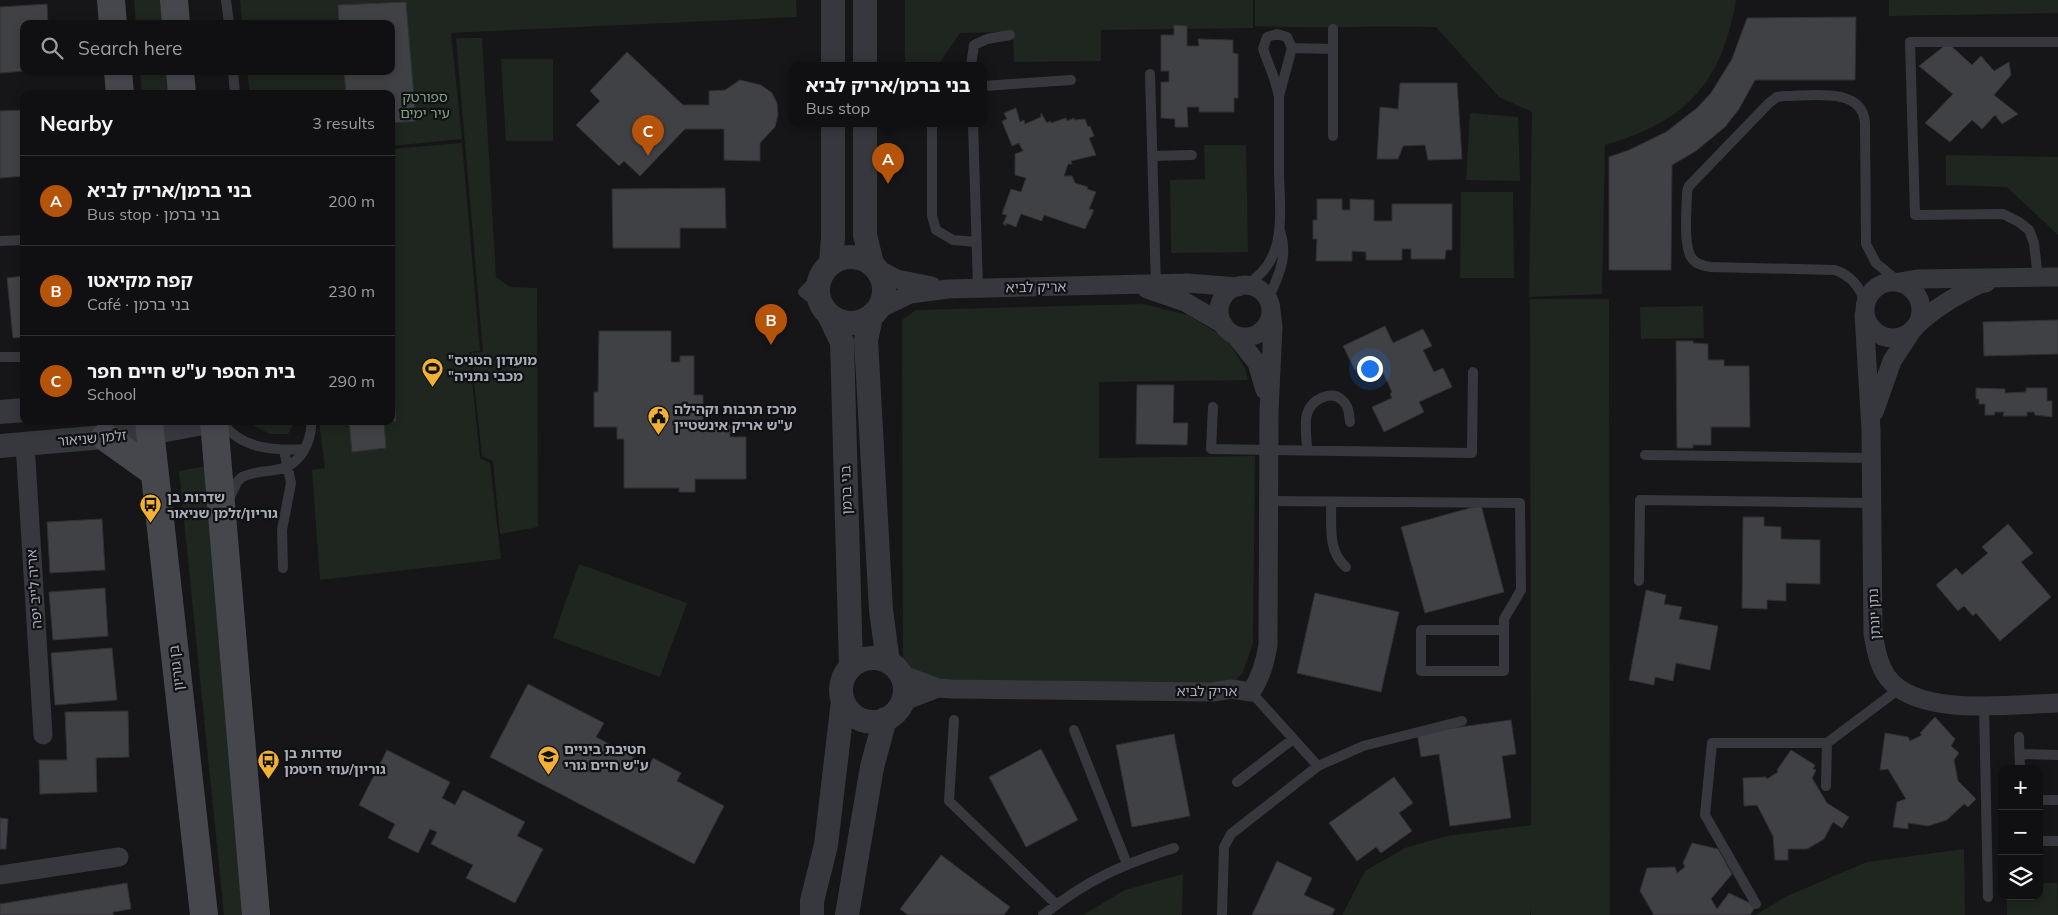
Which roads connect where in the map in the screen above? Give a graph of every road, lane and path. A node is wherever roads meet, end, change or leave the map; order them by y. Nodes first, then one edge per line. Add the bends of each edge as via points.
1 (111, 0) edge
2 (174, 0) edge
3 (226, 0) edge
4 (833, 0) edge
5 (865, 0) edge
6 (113, 20) edge
7 (176, 20) edge
8 (228, 20) edge
9 (1333, 29) dead end
10 (1010, 35) dead end
11 (2058, 42) edge
12 (1292, 48) junction
13 (1333, 48) junction
14 (833, 62) edge
15 (865, 62) edge
16 (971, 62) edge
17 (1150, 74) dead end
18 (118, 75) edge
19 (180, 75) edge
20 (233, 75) edge
21 (1071, 80) dead end
22 (987, 86) edge
23 (120, 90) edge
24 (182, 90) edge
25 (235, 90) edge
26 (1278, 96) junction
27 (833, 127) edge
28 (865, 127) edge
29 (932, 127) edge
30 (973, 127) edge
31 (1333, 136) dead end
32 (1192, 155) dead end
33 (1152, 156) junction
34 (1280, 230) junction
35 (20, 240) edge
36 (0, 241) edge
37 (976, 242) junction
38 (874, 266) junction
39 (827, 268) junction
40 (2058, 277) edge
41 (2010, 278) junction
42 (2038, 278) junction
43 (1899, 282) junction
44 (1240, 286) junction
45 (1156, 287) junction
46 (978, 288) junction
47 (948, 289) junction
48 (1270, 305) junction
49 (1864, 310) junction
50 (825, 311) junction
51 (875, 313) junction
52 (1914, 328) junction
53 (1229, 330) junction
54 (0, 357) edge
55 (20, 357) edge
56 (1473, 372) dead end
57 (1212, 407) dead end
58 (20, 410) edge
59 (1269, 411) junction
60 (0, 412) edge
61 (1350, 422) dead end
62 (171, 425) edge
63 (214, 425) edge
64 (226, 425) edge
65 (311, 425) edge
66 (150, 427) edge
67 (1871, 430) junction
68 (105, 437) junction
69 (25, 444) junction
70 (0, 446) edge
71 (304, 449) junction
72 (1269, 449) junction
73 (284, 450) junction
74 (1307, 450) junction
75 (1645, 456) dead end
76 (1871, 458) junction
77 (288, 467) junction
78 (154, 472) junction
79 (1270, 501) junction
80 (1331, 503) junction
81 (1871, 503) junction
82 (223, 512) junction
83 (1346, 567) dead end
84 (283, 568) dead end
85 (1639, 581) dead end
86 (1504, 630) junction
87 (851, 667) junction
88 (894, 668) junction
89 (938, 688) junction
90 (1899, 688) junction
91 (1250, 692) junction
92 (843, 701) junction
93 (902, 702) junction
94 (2058, 703) edge
95 (1984, 705) junction
96 (885, 719) junction
97 (954, 720) dead end
98 (1462, 721) dead end
99 (1074, 730) dead end
100 (43, 735) dead end
101 (2019, 737) dead end
102 (1293, 739) junction
103 (1827, 743) junction
104 (2020, 754) junction
105 (2058, 755) edge
106 (2020, 765) edge
107 (1318, 766) junction
108 (1237, 782) dead end
109 (1826, 786) dead end
110 (2043, 800) edge
111 (2058, 800) edge
112 (2043, 841) edge
113 (2058, 841) edge
114 (1174, 848) dead end
115 (119, 856) dead end
116 (1126, 864) junction
117 (821, 866) junction
118 (0, 876) edge
119 (1988, 897) dead end
120 (1056, 904) junction
121 (1756, 904) dead end
122 (258, 910) edge
123 (204, 915) edge
124 (805, 915) edge
125 (812, 915) edge
126 (847, 915) edge
127 (1042, 915) edge
128 (1222, 915) edge

1 - 6 main road
2 - 7 main road
3 - 8 lane
4 - 14 street
5 - 15 street
9 - 13 lane
10 - 16 lane via 974,45
11 - 42 lane via 1910,42 1915,215 2003,214 2019,222 2029,230 2034,243
12 - 13 lane
12 - 26 lane
12 - 26 lane via 1282,34 1272,34 1264,42 1265,56
13 - 31 lane
17 - 33 lane
18 - 23 main road
19 - 24 main road
20 - 25 lane
21 - 22 lane
26 - 34 lane
27 - 39 street via 833,237
28 - 38 street via 865,235
29 - 37 lane via 932,216 936,230 952,240
30 - 37 lane
32 - 33 lane
33 - 45 lane
34 - 44 lane via 1265,269 1256,279
34 - 48 lane via 1283,263
35 - 36 lane
37 - 46 lane
38 - 39 street via 853,257 841,258
38 - 47 street, אריק לביא via 897,280
38 - 51 street via 885,289 884,298
39 - 50 street via 818,284 818,295
40 - 42 street, נתן יונתן
41 - 42 street, נתן יונתן
41 - 43 street, נתן יונתן
41 - 52 street, נתן יונתן via 1980,284 1962,292 1930,312
43 - 49 street via 1877,285 1868,295
43 - 49 lane via 1876,263 1866,244 1865,123 1860,106 1842,97 1777,97 1689,186 1687,245 1690,255 1698,264 1710,267 1835,270 1854,282 1862,295
43 - 52 street via 1916,292 1921,305 1921,315
44 - 45 street, אריק לביא via 1187,283
44 - 48 street via 1258,289
44 - 53 street via 1231,290 1219,309
45 - 46 street, אריק לביא
45 - 53 street, אריק לביא
46 - 47 street, אריק לביא
47 - 51 street, אריק לביא via 900,297
48 - 53 street via 1266,327 1260,333 1244,337
48 - 59 street, אריק לביא via 1273,326
49 - 52 street via 1868,324 1883,337 1903,337
49 - 67 street, נתן יונתן
50 - 51 street via 850,324 861,322
50 - 87 street, בני ברמן via 842,342
51 - 88 street, בני ברמן via 866,340 881,610
52 - 67 street, נתן יונתן via 1892,361
53 - 59 street, אריק לביא via 1257,363
54 - 55 lane
56 - 74 lane via 1472,453
57 - 72 lane via 1211,449
58 - 60 street
59 - 72 street, אריק לביא
61 - 74 lane via 1347,406 1342,400 1336,396 1320,399 1307,414
62 - 66 street, זלמן שניאור
63 - 82 main road
64 - 73 lane via 242,440 269,450
65 - 71 lane
66 - 68 street, זלמן שניאור
66 - 78 main road, בן גוריון
67 - 76 street, נתן יונתן
68 - 69 street, זלמן שניאור
68 - 78 main road
69 - 70 street, זלמן שניאור
69 - 100 street, אריה לייב יפה
71 - 73 lane
71 - 77 lane
72 - 74 lane
72 - 79 street, אריק לביא
73 - 77 lane
75 - 76 lane
76 - 81 street, נתן יונתן
77 - 82 lane via 242,477
77 - 84 lane via 291,483 282,530
78 - 123 main road, בן גוריון
79 - 80 lane
79 - 91 street, אריק לביא via 1268,645 1258,681
80 - 83 lane via 1334,552
80 - 86 lane via 1520,503 1521,590 1504,619
81 - 85 lane via 1640,500
81 - 90 street, נתן יונתן via 1873,634 1880,666
82 - 122 main road
86 - 86 lane via 1422,630 1421,671 1504,671
87 - 88 street via 868,659 878,659
87 - 92 street via 843,678
88 - 89 street, אריק לביא
88 - 93 street via 905,689
89 - 91 street, אריק לביא via 1212,692 1232,689
89 - 93 street, אריק לביא
90 - 95 street, נתן יונתן via 1925,701 1960,706
90 - 103 lane
91 - 102 lane
92 - 96 street via 846,708 862,720
92 - 117 street
93 - 96 street
94 - 95 street, נתן יונתן
95 - 119 lane
96 - 126 street via 872,767
97 - 120 lane via 949,801
98 - 107 lane via 1363,746
99 - 116 lane
101 - 104 lane
102 - 107 lane
102 - 108 lane
103 - 109 lane
103 - 121 lane via 1712,743 1705,815
104 - 105 lane
104 - 106 lane
107 - 128 lane via 1231,834 1224,847
110 - 111 lane
112 - 113 lane
114 - 116 lane
115 - 118 street
116 - 120 lane
117 - 124 street
117 - 125 street via 812,901
120 - 127 lane

